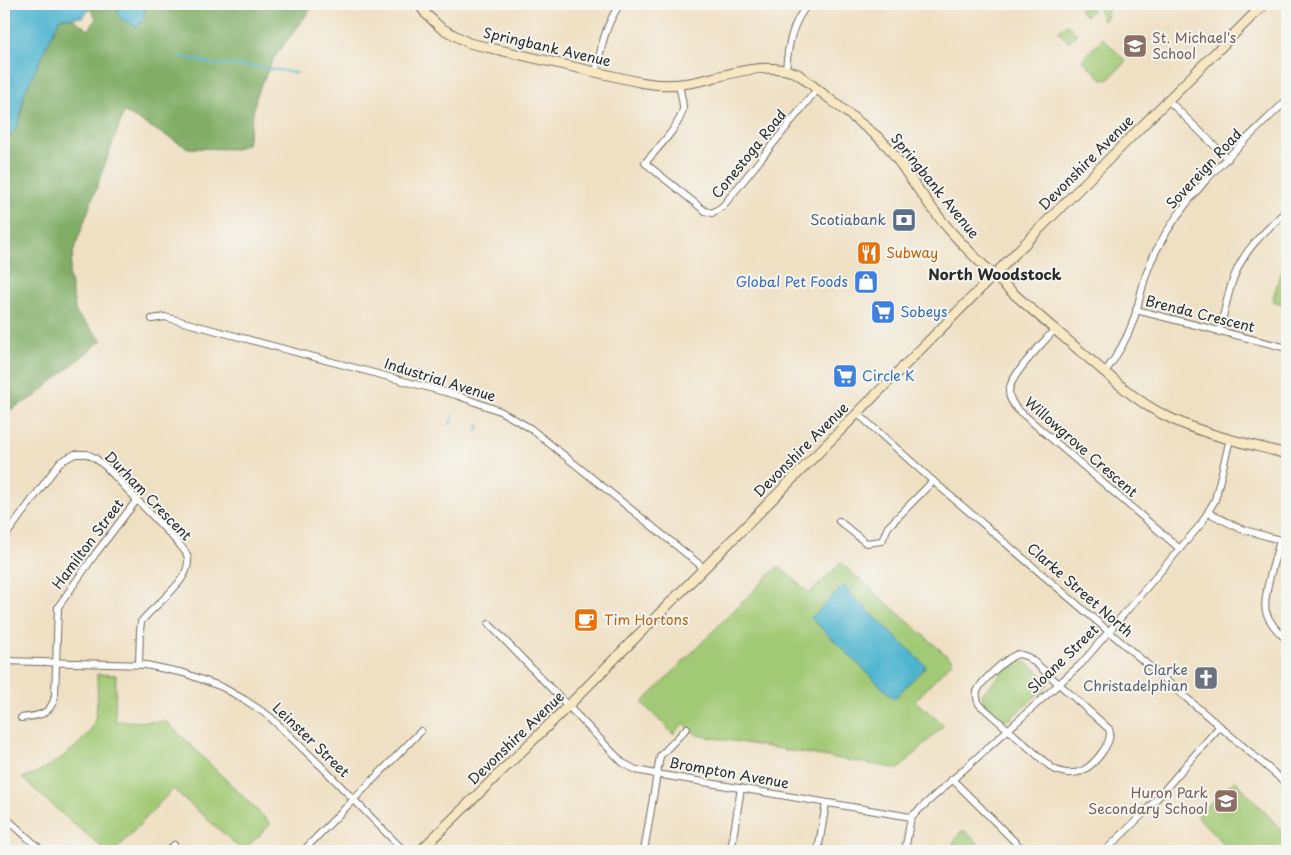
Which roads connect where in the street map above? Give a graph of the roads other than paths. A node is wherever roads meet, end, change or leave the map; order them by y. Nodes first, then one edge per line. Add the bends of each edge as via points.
1 (419, 4) edge
2 (620, 4) edge
3 (808, 4) edge
4 (1264, 4) edge
5 (786, 70) junction
6 (596, 72) junction
7 (679, 84) junction
8 (818, 88) junction
9 (1168, 100) junction
10 (1287, 100) edge
11 (1228, 159) junction
12 (1287, 210) edge
13 (995, 275) junction
14 (1136, 310) junction
15 (152, 319) dead end
16 (1055, 329) junction
17 (1219, 332) junction
18 (1287, 348) edge
19 (1105, 372) junction
20 (857, 414) junction
21 (1230, 439) junction
22 (1287, 454) edge
23 (933, 481) junction
24 (136, 501) junction
25 (1209, 513) junction
26 (839, 521) dead end
27 (4, 538) edge
28 (1284, 541) edge
29 (1180, 549) junction
30 (704, 568) junction
31 (489, 624) dead end
32 (1110, 632) junction
33 (1287, 640) edge
34 (4, 661) edge
35 (55, 662) junction
36 (139, 664) junction
37 (1058, 684) junction
38 (567, 706) junction
39 (21, 718) dead end
40 (1220, 726) junction
41 (687, 728) dead end
42 (1007, 730) junction
43 (421, 731) dead end
44 (656, 774) junction
45 (952, 779) junction
46 (1287, 784) edge
47 (741, 788) junction
48 (354, 800) junction
49 (826, 803) junction
50 (4, 816) edge
51 (911, 816) junction
52 (174, 844) dead end
53 (39, 850) edge
54 (168, 851) edge
55 (303, 851) edge
56 (404, 851) edge
57 (420, 851) edge
58 (644, 851) edge
59 (731, 851) edge
60 (818, 851) edge
61 (905, 851) edge
62 (1024, 851) edge
63 (1105, 851) edge

1 - 6 main road, Springbank Avenue via 441,28 463,40
2 - 6 street via 609,20
3 - 5 street via 794,25
4 - 9 main road, Devonshire Avenue
5 - 7 main road, Springbank Avenue via 755,69
5 - 8 main road, Springbank Avenue via 804,77
6 - 7 main road, Springbank Avenue via 649,84
7 - 8 street, Conestoga Road via 682,114 645,163 705,211 716,212
8 - 13 main road, Springbank Avenue via 888,147 950,231
9 - 11 street
9 - 13 main road, Devonshire Avenue
10 - 11 street, Sovereign Road
11 - 14 street, Sovereign Road via 1187,202 1169,227 1147,270
12 - 17 street via 1242,261
13 - 16 main road, Springbank Avenue
13 - 20 main road, Devonshire Avenue
14 - 17 street, Brenda Crescent
14 - 19 street, Sovereign Road via 1123,346
15 - 30 street, Industrial Avenue via 165,317 447,393 500,411 530,428
16 - 19 main road, Springbank Avenue
16 - 29 street, Willowgrove Crescent via 1014,378 1010,399 1017,409
17 - 18 street, Brenda Crescent
19 - 21 main road, Springbank Avenue via 1162,414
20 - 23 street, Clarke Street North
20 - 30 main road, Devonshire Avenue
21 - 22 main road, Springbank Avenue
21 - 25 street, Sloane Street via 1217,495
23 - 26 street via 888,527 882,542 866,543
23 - 32 street, Clarke Street North
24 - 27 street, Durham Crescent via 95,458 75,454 60,462
24 - 35 street, Hamilton Street via 59,603
24 - 36 street, Durham Crescent via 187,555 187,564 178,584 141,622
25 - 28 street via 1241,529
25 - 29 street, Sloane Street
28 - 33 street via 1265,606 1274,626
29 - 32 street, Sloane Street
30 - 38 main road, Devonshire Avenue
31 - 38 street, Brompton Avenue
32 - 37 street, Sloane Street
32 - 40 street, Clarke Street North
34 - 35 street, Leinster Street
35 - 36 street, Leinster Street
35 - 39 street, Hamilton Street via 52,707 45,714
36 - 48 street, Leinster Street via 196,677 245,700 289,734
37 - 42 street, Sloane Street
37 - 42 street via 1023,655 1014,655 1002,665 982,684 977,698 980,707
37 - 42 street via 1109,729 1111,737 1107,746 1088,766 1078,772 1060,772
38 - 44 street, Brompton Avenue via 623,763 636,770
38 - 57 main road, Devonshire Avenue
40 - 46 street, Clarke Street North
40 - 63 street via 1146,811
41 - 44 street via 662,752
42 - 45 street, Sloane Street
43 - 48 street
44 - 47 street, Brompton Avenue
44 - 58 street
45 - 51 street, Sloane Street
45 - 62 street
47 - 49 street, Brompton Avenue
47 - 59 street
48 - 55 street
48 - 56 street, Leinster Street
49 - 51 street, Brompton Avenue
49 - 60 street
50 - 53 street
51 - 61 street
52 - 54 street

